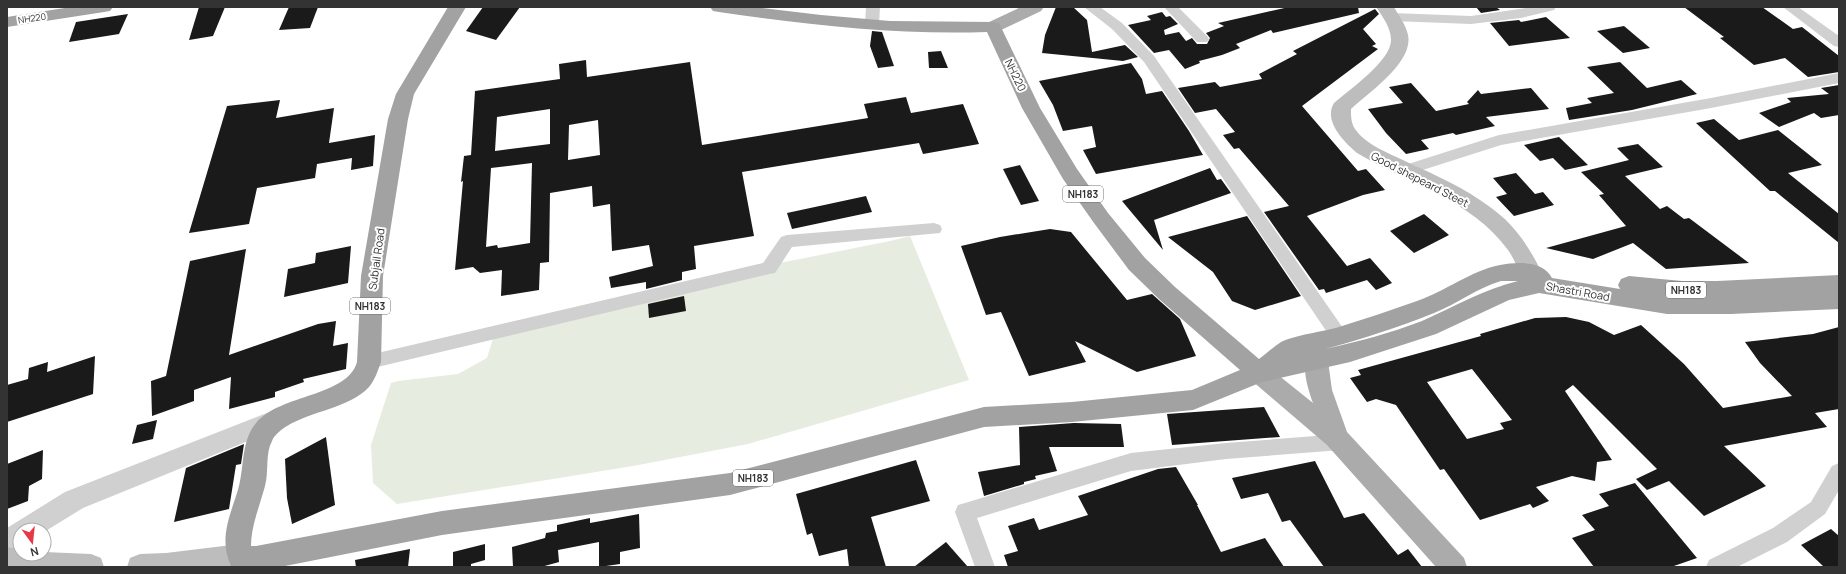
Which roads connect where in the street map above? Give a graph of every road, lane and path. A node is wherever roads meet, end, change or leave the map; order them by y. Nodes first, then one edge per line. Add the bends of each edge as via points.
1 (103, 7) edge
2 (457, 7) edge
3 (720, 7) edge
4 (873, 7) edge
5 (1035, 7) edge
6 (1091, 7) edge
7 (1171, 7) edge
8 (1549, 7) edge
9 (1790, 7) edge
10 (1388, 12) edge
11 (7, 22) edge
12 (872, 24) junction
13 (993, 27) junction
14 (1202, 39) dead end
15 (1839, 43) edge
16 (1839, 78) edge
17 (1407, 170) junction
18 (934, 229) dead end
19 (1532, 277) junction
20 (1839, 283) edge
21 (1839, 300) edge
22 (1338, 336) junction
23 (1316, 360) junction
24 (369, 362) junction
25 (1259, 373) junction
26 (277, 420) junction
27 (1339, 440) junction
28 (1839, 472) edge
29 (39, 522) edge
30 (240, 557) junction
31 (296, 559) edge
32 (17, 563) edge
33 (91, 567) edge
34 (140, 567) edge
35 (985, 567) edge
36 (1454, 567) edge
37 (1716, 567) edge

1 - 11 highway, NH220
2 - 24 highway, Subjail Road / NH183 via 405,94 398,118 372,276
3 - 12 highway
4 - 12 street
5 - 13 main road
6 - 22 street via 1117,26 1149,59
7 - 14 street
8 - 10 street via 1521,14 1471,20
9 - 15 street
10 - 17 main road, Good shepeard Steet via 1400,34 1401,46 1396,57 1341,107 1340,117 1349,135 1366,152
12 - 13 highway via 930,28
13 - 25 highway, NH220 / NH183 via 1031,108 1092,206 1137,264
16 - 17 street via 1499,140
17 - 19 main road, Good shepeard Steet via 1469,202 1488,215 1521,252
18 - 24 street via 787,241 769,268
19 - 20 highway, Shastri Road / NH183 via 1682,290
19 - 21 highway, Shastri Road / NH183 via 1604,296 1680,306
19 - 22 highway, Shastri Road / NH183 via 1501,273 1484,278 1426,307
19 - 23 highway, Shastri Road / NH183 via 1504,293 1428,328 1350,353
22 - 25 highway, Shastri Road / NH183 via 1289,349
23 - 25 highway, Shastri Road / NH183
23 - 27 main road via 1320,390
24 - 26 highway, Subjail Road / NH183 via 360,381 346,390 304,406
25 - 27 main road
25 - 31 highway, NH183 via 1193,400 984,417 730,484 442,523
26 - 29 street via 74,500
26 - 30 highway, Subjail Road / NH183 via 266,428 259,439 254,478 238,543
27 - 35 street via 1131,462 965,512
27 - 36 main road
28 - 37 street via 1818,508 1780,535
30 - 31 highway, NH183
30 - 34 main road
32 - 33 main road

